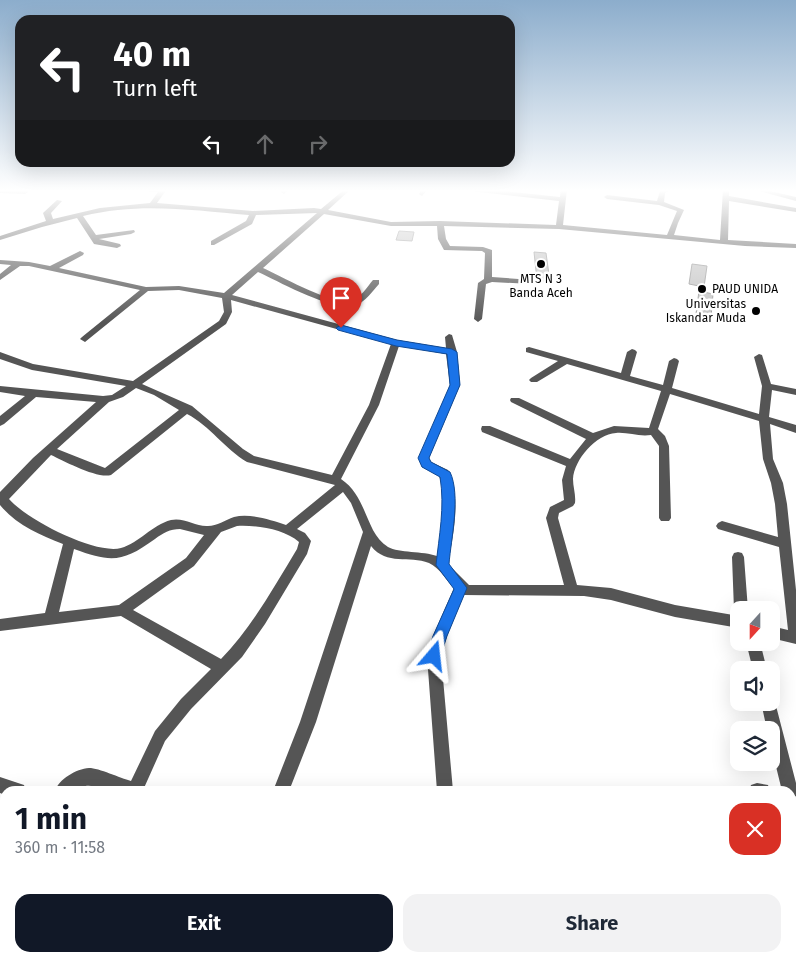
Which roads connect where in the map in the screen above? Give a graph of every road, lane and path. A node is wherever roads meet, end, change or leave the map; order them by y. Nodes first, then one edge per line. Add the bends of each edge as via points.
1 (93, 234) edge
2 (117, 234) edge
3 (229, 234) edge
4 (296, 234) edge
5 (441, 234) edge
6 (636, 234) edge
7 (671, 234) edge
8 (724, 234) edge
9 (95, 237) junction
10 (670, 237) junction
11 (724, 242) junction
12 (214, 243) dead end
13 (117, 246) dead end
14 (796, 246) edge
15 (80, 253) dead end
16 (0, 262) edge
17 (18, 263) junction
18 (257, 268) junction
19 (51, 269) junction
20 (0, 278) edge
21 (489, 280) junction
22 (376, 282) dead end
23 (532, 282) dead end
24 (146, 289) junction
25 (226, 296) junction
26 (478, 319) dead end
27 (449, 337) dead end
28 (84, 339) dead end
29 (396, 343) junction
30 (528, 350) dead end
31 (452, 352) junction
32 (632, 352) dead end
33 (0, 356) edge
34 (759, 357) dead end
35 (567, 360) junction
36 (674, 361) dead end
37 (625, 377) junction
38 (534, 380) dead end
39 (134, 384) junction
40 (767, 386) junction
41 (0, 389) edge
42 (667, 389) junction
43 (796, 392) edge
44 (32, 395) junction
45 (106, 399) junction
46 (515, 400) dead end
47 (188, 408) junction
48 (764, 418) junction
49 (0, 422) edge
50 (486, 429) dead end
51 (796, 429) edge
52 (653, 430) junction
53 (594, 438) junction
54 (49, 450) junction
55 (571, 464) junction
56 (339, 482) junction
57 (1, 498) edge
58 (665, 518) dead end
59 (722, 526) dead end
60 (216, 530) junction
61 (288, 530) junction
62 (369, 532) junction
63 (70, 542) junction
64 (784, 544) junction
65 (738, 557) dead end
66 (442, 565) junction
67 (461, 588) junction
68 (572, 590) junction
69 (740, 601) edge
70 (122, 610) junction
71 (51, 618) junction
72 (730, 620) edge
73 (0, 624) edge
74 (780, 634) edge
75 (796, 637) edge
76 (223, 668) junction
77 (770, 711) edge
78 (69, 786) edge
79 (119, 786) edge
80 (138, 786) edge
81 (283, 786) edge
82 (445, 786) edge
83 (789, 786) edge

1 - 9 street
2 - 9 street
3 - 12 street
4 - 18 street
5 - 21 street via 447,248 488,251
6 - 10 street
7 - 10 street
8 - 11 street
9 - 13 street via 97,242
10 - 11 street
11 - 14 street
15 - 19 street
16 - 17 street
17 - 19 street
17 - 20 street
18 - 22 street via 349,305 360,301
18 - 25 street
19 - 24 street
21 - 23 street
21 - 26 street via 482,283
24 - 25 street via 179,288
24 - 28 street
25 - 29 street
25 - 39 street via 227,315 223,322
27 - 31 street
29 - 31 street
29 - 56 street via 374,405
30 - 35 street
31 - 66 street via 455,385 424,458 426,464 444,473 447,481 448,512
32 - 37 street
33 - 39 street via 32,367
34 - 40 street
35 - 37 street
35 - 38 street
36 - 42 street
37 - 42 street
39 - 45 street via 117,397
39 - 47 street
40 - 43 street
40 - 48 street
41 - 44 street
42 - 48 street
42 - 52 street
44 - 45 street
44 - 49 street
45 - 54 street
46 - 53 street
47 - 54 street via 107,472
47 - 56 street via 244,456
48 - 51 street
48 - 64 street via 768,459 777,483
50 - 55 street
52 - 53 street via 615,428
52 - 58 street via 664,446
53 - 55 street
54 - 57 street
55 - 68 street via 567,485 569,504 554,510 552,518
56 - 61 street
56 - 62 street via 356,500
57 - 63 street via 23,519
59 - 64 street
60 - 61 street via 236,521 252,521
60 - 63 street via 171,525 129,550 114,554 85,549
60 - 70 street via 190,562
61 - 76 street via 302,538 303,550 260,620
62 - 66 street via 386,552 424,557
62 - 81 street via 308,722
63 - 71 street
64 - 75 street
65 - 69 street
66 - 67 street
67 - 68 street via 473,593
67 - 82 street via 434,656
68 - 72 street via 597,591 675,611
70 - 71 street
70 - 76 street
71 - 73 street
74 - 75 street
76 - 80 street via 186,704 160,736
77 - 83 street
78 - 79 street via 86,776

